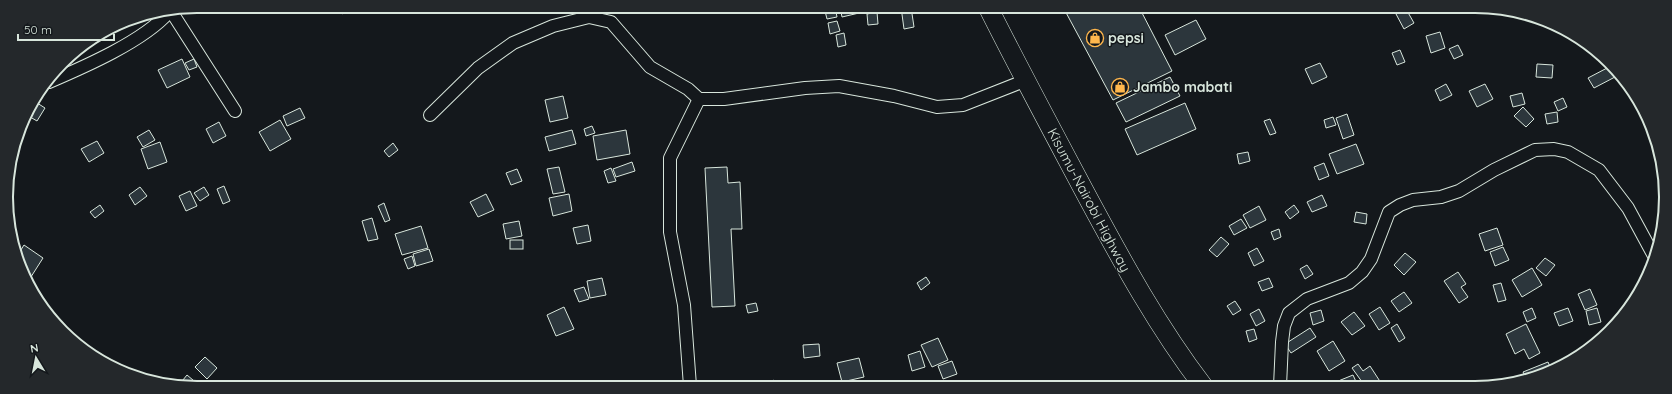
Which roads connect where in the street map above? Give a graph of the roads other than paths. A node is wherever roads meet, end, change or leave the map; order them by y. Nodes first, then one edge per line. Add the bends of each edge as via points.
1 (991, 13) edge
2 (173, 15) edge
3 (164, 17) edge
4 (56, 79) edge
5 (1024, 81) junction
6 (699, 99) junction
7 (235, 111) dead end
8 (430, 115) dead end
9 (1651, 250) edge
10 (690, 381) edge
11 (1199, 381) edge
12 (1280, 381) edge

1 - 5 highway, Kisumu-Nairobi Highway
2 - 7 street
3 - 4 street via 148,31 85,67
5 - 6 street via 963,105 937,107 839,86 724,99
5 - 11 highway, Kisumu-Nairobi Highway via 1132,279 1162,330
6 - 8 street via 688,89 650,67 612,22 589,17 553,26 513,43 478,68
6 - 10 street via 670,158 670,232 684,305
9 - 12 street via 1628,208 1599,170 1568,152 1554,149 1535,150 1459,191 1406,203 1389,212 1362,272 1349,283 1307,299 1289,313 1284,326

